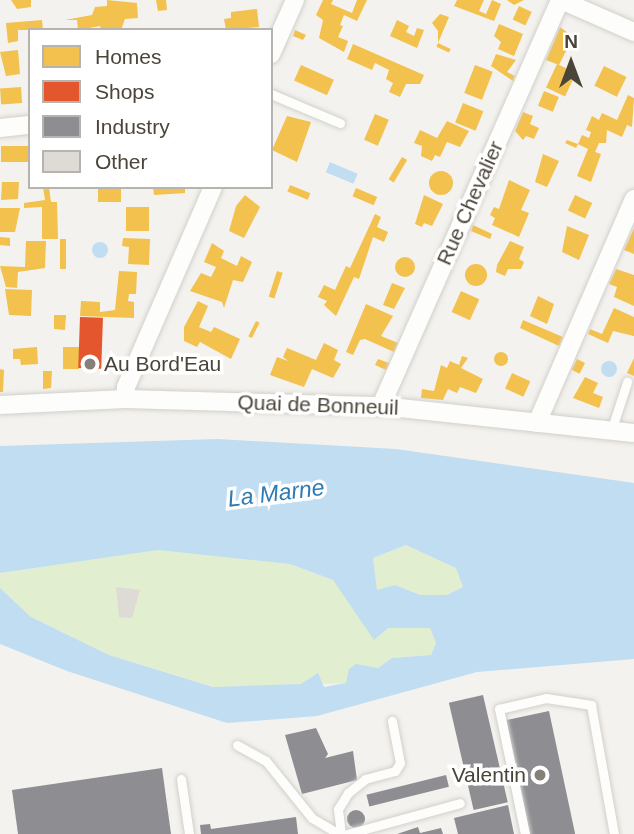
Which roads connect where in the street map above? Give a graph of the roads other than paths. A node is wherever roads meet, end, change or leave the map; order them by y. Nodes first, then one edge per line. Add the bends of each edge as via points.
1 (295, 0) edge
2 (561, 0) edge
3 (634, 32) edge
4 (273, 50) edge
5 (273, 95) edge
6 (340, 124) dead end
7 (28, 125) edge
8 (0, 128) edge
9 (212, 189) edge
10 (634, 199) edge
11 (627, 382) dead end
12 (125, 399) junction
13 (0, 405) edge
14 (381, 406) junction
15 (537, 423) junction
16 (611, 431) junction
17 (634, 433) edge
18 (392, 721) dead end
19 (237, 745) dead end
20 (181, 779) dead end
21 (460, 803) dead end
22 (189, 834) edge
23 (340, 834) edge
24 (347, 834) edge
25 (525, 834) edge
26 (614, 834) edge

1 - 4 street
2 - 3 street
2 - 14 street, Rue Chevalier
5 - 6 lane
7 - 8 street
9 - 12 street via 126,387
10 - 15 street
11 - 16 lane
12 - 13 street, Quai de Bonneuil
12 - 14 street, Quai de Bonneuil
14 - 15 street, Quai de Bonneuil
15 - 16 street, Quai de Bonneuil
16 - 17 street, Quai de Bonneuil
18 - 23 lane via 400,762 395,771 365,779 348,793 338,808
19 - 23 lane via 267,761 312,818
20 - 22 lane
21 - 24 lane
25 - 26 lane via 499,709 546,698 591,705

